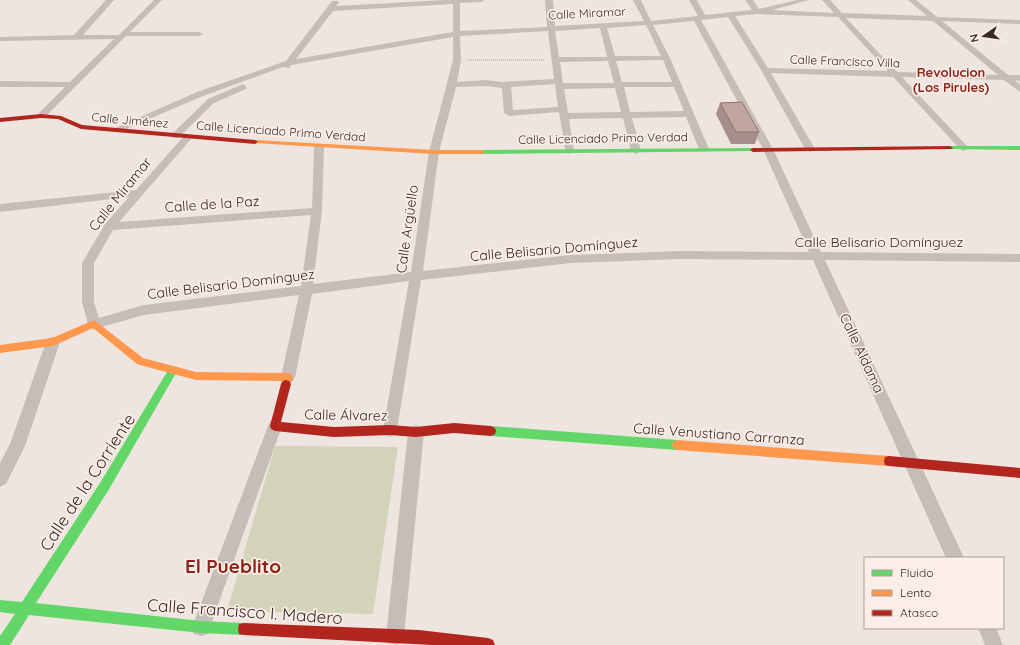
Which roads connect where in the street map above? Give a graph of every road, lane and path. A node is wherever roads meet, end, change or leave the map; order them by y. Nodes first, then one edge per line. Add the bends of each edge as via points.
1 (110, 0) edge
2 (158, 0) edge
3 (338, 0) edge
4 (481, 0) edge
5 (550, 0) edge
6 (637, 0) edge
7 (693, 0) edge
8 (749, 0) edge
9 (805, 0) edge
10 (826, 0) edge
11 (912, 0) edge
12 (456, 1) edge
13 (330, 9) junction
14 (756, 12) junction
15 (730, 14) junction
16 (841, 16) junction
17 (699, 17) junction
18 (937, 20) junction
19 (1020, 22) edge
20 (649, 23) junction
21 (603, 26) junction
22 (551, 28) junction
23 (199, 34) dead end
24 (121, 35) junction
25 (460, 35) junction
26 (76, 38) junction
27 (0, 39) edge
28 (666, 58) junction
29 (611, 59) junction
30 (457, 60) junction
31 (556, 60) junction
32 (287, 63) junction
33 (765, 70) junction
34 (282, 71) junction
35 (896, 74) junction
36 (1008, 78) junction
37 (1020, 78) edge
38 (0, 84) edge
39 (559, 84) junction
40 (677, 84) junction
41 (71, 85) junction
42 (452, 85) junction
43 (506, 85) junction
44 (618, 86) junction
45 (1020, 89) edge
46 (564, 112) junction
47 (690, 114) junction
48 (626, 115) junction
49 (41, 116) junction
50 (0, 120) edge
51 (118, 129) junction
52 (175, 136) junction
53 (188, 137) junction
54 (319, 147) junction
55 (964, 148) junction
56 (1020, 148) edge
57 (704, 149) junction
58 (768, 149) junction
59 (810, 149) junction
60 (570, 151) junction
61 (636, 151) junction
62 (434, 152) junction
63 (138, 192) junction
64 (0, 208) edge
65 (317, 211) junction
66 (109, 227) junction
67 (817, 256) junction
68 (1020, 258) edge
69 (416, 276) junction
70 (306, 291) junction
71 (94, 324) junction
72 (53, 342) junction
73 (0, 349) edge
74 (173, 370) junction
75 (288, 377) junction
76 (275, 426) junction
77 (390, 430) junction
78 (416, 432) junction
79 (913, 463) junction
80 (1020, 473) edge
81 (0, 479) edge
82 (955, 557) edge
83 (0, 606) edge
84 (24, 608) junction
85 (201, 627) junction
86 (987, 629) edge
87 (395, 636) junction
88 (419, 641) edge
89 (2, 645) edge
90 (488, 645) edge
91 (994, 645) edge

1 - 26 street
2 - 24 street
3 - 13 street
4 - 12 street
5 - 22 street
6 - 20 street
7 - 17 street, Calle Aldama
8 - 14 street
9 - 14 street, Calle Miramar
10 - 16 street
11 - 18 street
12 - 13 street
12 - 25 street, Calle Argüello
13 - 32 street
14 - 15 street, Calle Miramar
14 - 16 street
15 - 17 street, Calle Miramar
15 - 33 street
16 - 18 street
16 - 35 street
17 - 20 street, Calle Miramar
17 - 58 street, Calle Aldama
18 - 19 street
18 - 36 street
20 - 21 street, Calle Miramar
20 - 28 street
21 - 22 street, Calle Miramar
21 - 29 street
22 - 25 street, Calle Miramar
22 - 31 street
23 - 24 street
24 - 26 street
24 - 41 street
25 - 30 street, Calle Argüello
25 - 32 street, Calle Miramar
25 - 34 street, Calle Miramar via 388,53
26 - 27 street
28 - 29 street
28 - 40 street
29 - 31 street
29 - 44 street
30 - 31 path
30 - 42 street, Calle Argüello
31 - 39 street
32 - 34 street
32 - 51 street, Calle Miramar via 200,94
33 - 35 street, Calle Francisco Villa
33 - 59 street
34 - 52 street, Calle Miramar via 211,101
35 - 36 street, Calle Francisco Villa
35 - 55 street
36 - 37 street, Calle Francisco Villa
36 - 45 street
38 - 41 street
39 - 43 street
39 - 44 street
39 - 46 street
40 - 44 street
40 - 47 street
41 - 49 street
42 - 43 street
42 - 62 street, Calle Argüello
43 - 46 street via 509,113
44 - 48 street
46 - 48 street
46 - 60 street
47 - 48 street
47 - 57 street
48 - 61 street
49 - 50 street, Calle Jiménez
49 - 51 street, Calle Jiménez via 59,117 81,128
51 - 52 street, Calle Jiménez
52 - 53 street, Calle Jiménez
53 - 54 street, Calle Licenciado Primo Verdad
53 - 63 street, Calle Miramar
54 - 62 street, Calle Licenciado Primo Verdad
54 - 65 street
55 - 56 street, Calle Licenciado Primo Verdad
55 - 59 street, Calle Licenciado Primo Verdad
57 - 58 street, Calle Licenciado Primo Verdad
57 - 61 street, Calle Licenciado Primo Verdad
58 - 59 street, Calle Licenciado Primo Verdad
58 - 67 street, Calle Aldama
60 - 61 street, Calle Licenciado Primo Verdad
60 - 62 street, Calle Licenciado Primo Verdad
62 - 69 street, Calle Argüello
63 - 64 street
63 - 66 street, Calle Miramar
65 - 66 street, Calle de la Paz
65 - 70 street
66 - 71 street, Calle Miramar via 88,263 88,302
67 - 68 street, Calle Belisario Domínguez
67 - 69 street, Calle Belisario Domínguez via 680,255 579,259
67 - 79 street, Calle Aldama
69 - 70 street, Calle Belisario Domínguez
69 - 77 street, Calle Argüello
70 - 71 street, Calle Belisario Domínguez via 144,310
70 - 75 street
71 - 72 street
71 - 74 street via 140,361
72 - 73 street
72 - 81 street via 17,446
74 - 75 street via 196,376
74 - 84 street, Calle de la Corriente via 110,479
75 - 76 street
76 - 77 street, Calle Álvarez via 334,432
76 - 85 street
77 - 78 street, Calle Álvarez
78 - 79 street, Calle Venustiano Carranza via 454,428
78 - 87 street
79 - 80 street, Calle Venustiano Carranza
79 - 82 street, Calle Aldama
83 - 84 street, Calle Francisco I. Madero
84 - 85 street, Calle Francisco I. Madero
84 - 89 street, Calle de la Corriente
85 - 87 street, Calle Francisco I. Madero
86 - 91 street
87 - 88 street, Calle Francisco I. Madero
88 - 90 street, Calle Francisco I. Madero

